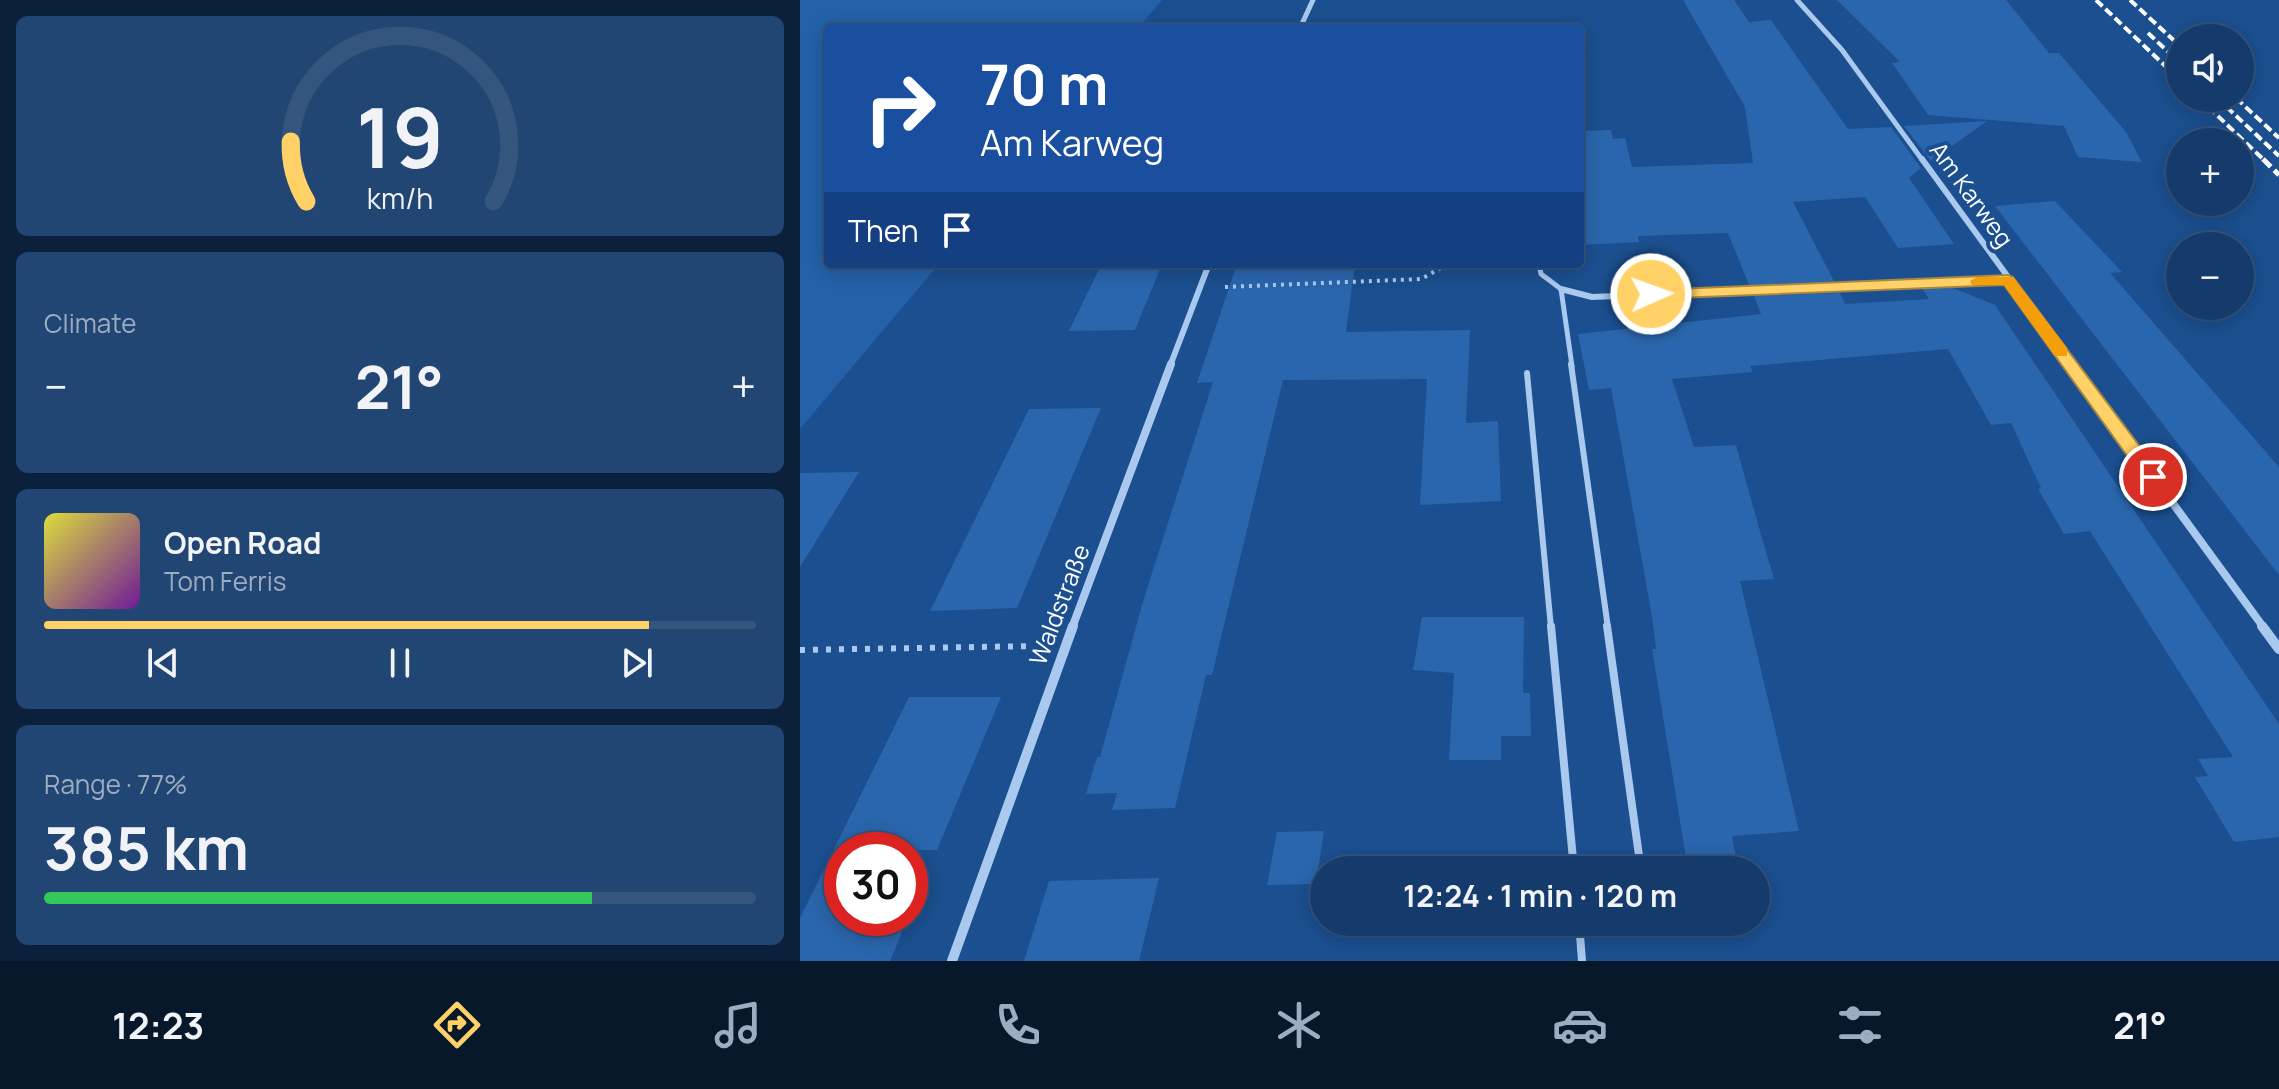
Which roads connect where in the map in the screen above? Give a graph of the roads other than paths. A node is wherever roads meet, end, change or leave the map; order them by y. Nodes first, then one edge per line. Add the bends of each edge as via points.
1 (1313, 0) edge
2 (1797, 0) edge
3 (1302, 24) edge
4 (1208, 268) edge
5 (1540, 268) edge
6 (2008, 280) junction
7 (1561, 289) junction
8 (1527, 373) dead end
9 (2279, 649) edge
10 (1573, 856) edge
11 (1639, 856) edge
12 (1580, 936) edge
13 (952, 961) edge
14 (1582, 961) edge

1 - 3 street
2 - 6 street, Am Karweg via 1842,50
4 - 13 street, Waldstraße
5 - 7 lane
6 - 7 street via 1592,297
6 - 9 street, Am Karweg
7 - 11 lane
8 - 10 lane
12 - 14 lane

